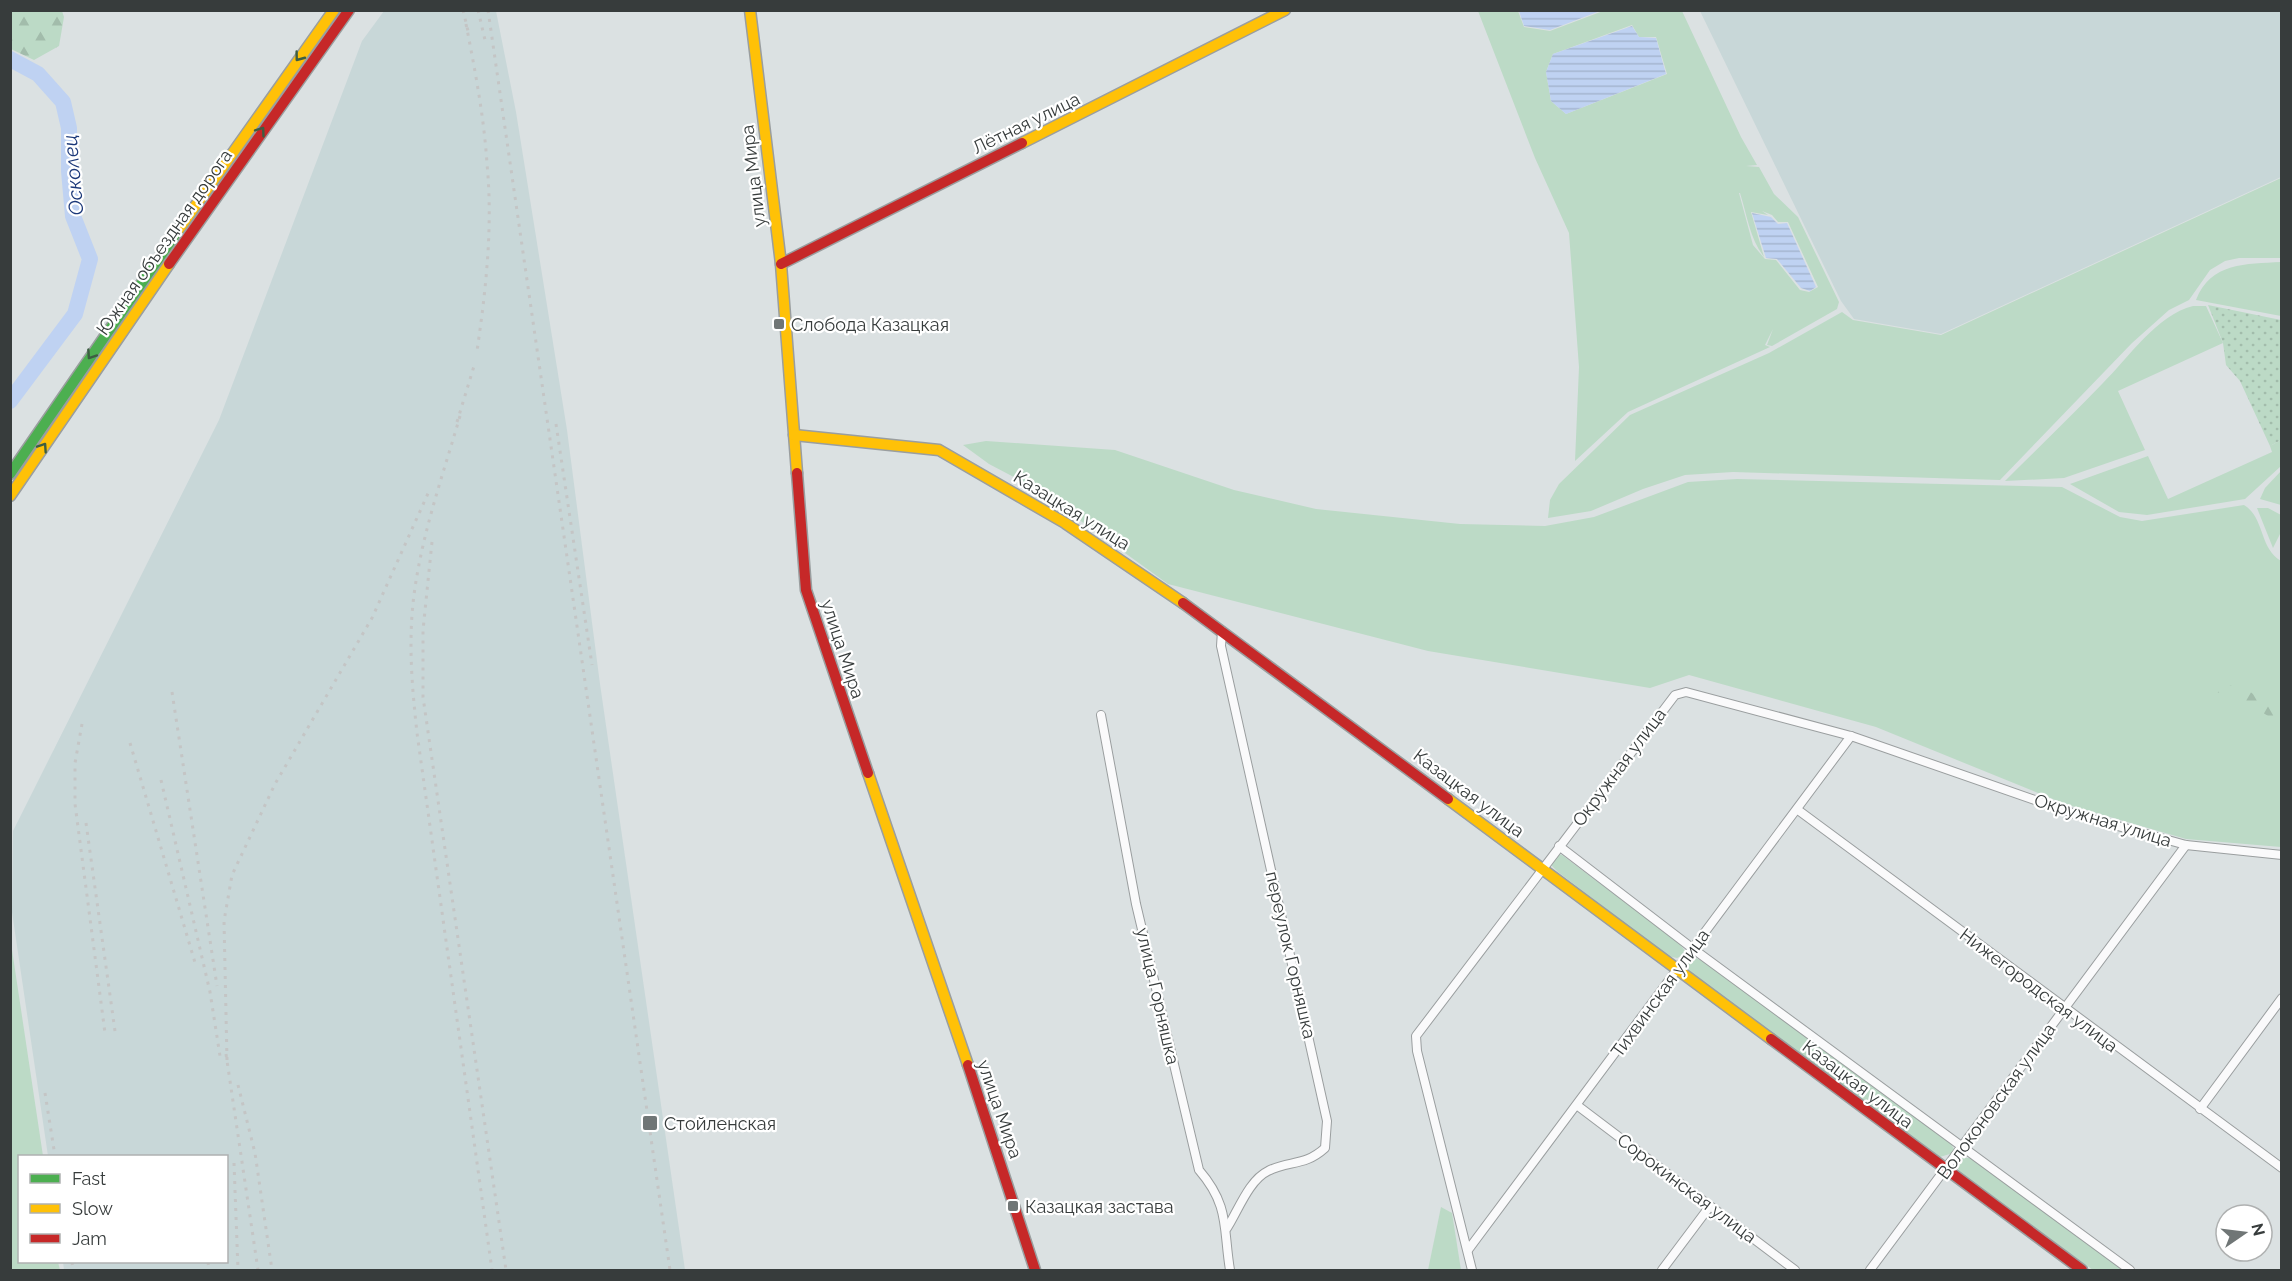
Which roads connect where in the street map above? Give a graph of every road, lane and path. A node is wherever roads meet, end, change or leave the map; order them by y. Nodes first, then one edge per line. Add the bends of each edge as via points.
1 (334, 10) edge
2 (349, 10) edge
3 (750, 10) edge
4 (1285, 10) edge
5 (780, 264) junction
6 (794, 435) junction
7 (10, 474) edge
8 (10, 496) edge
9 (1222, 631) junction
10 (1101, 715) dead end
11 (1851, 736) junction
12 (1798, 810) junction
13 (2186, 845) junction
14 (1559, 846) junction
15 (2282, 855) edge
16 (1542, 868) junction
17 (1692, 948) junction
18 (1677, 969) junction
19 (2282, 998) edge
20 (2063, 1009) junction
21 (1578, 1106) junction
22 (2200, 1109) junction
23 (1963, 1147) junction
24 (2282, 1168) edge
25 (1945, 1171) junction
26 (1710, 1206) junction
27 (1227, 1228) junction
28 (1468, 1250) junction
29 (1035, 1270) edge
30 (1230, 1270) edge
31 (1472, 1270) edge
32 (1662, 1270) edge
33 (1796, 1270) edge
34 (1870, 1270) edge
35 (2082, 1270) edge
36 (2130, 1270) edge

1 -> 7 main road, Южная объездная дорога via 273,92
8 -> 2 main road, Южная объездная дорога via 242,158
3 - 5 main road, улица Мира
4 - 5 main road, Лётная улица
5 - 6 main road, улица Мира
6 - 9 main road, Казацкая улица via 939,450 1065,523
6 - 29 main road, улица Мира via 806,590
9 - 16 main road, Казацкая улица
9 - 27 street, переулок Горняшка via 1221,646 1327,1121 1325,1149 1312,1160 1269,1170 1256,1180
10 - 27 street, улица Горняшка via 1136,904 1199,1170 1220,1200
11 - 12 street, Тихвинская улица
11 - 13 street, Окружная улица via 2078,815
11 - 14 street, Окружная улица via 1686,692 1675,694
12 - 17 street, Тихвинская улица
12 - 20 street, Нижегородская улица
13 - 15 street, Окружная улица
13 - 20 street, Волоконовская улица
14 - 16 street, Окружная улица
14 - 17 street, Казацкая улица
16 - 18 main road, Казацкая улица
16 - 28 street, Окружная улица via 1416,1036
17 - 18 street, Тихвинская улица
17 - 23 street, Казацкая улица
18 - 21 street, Тихвинская улица
18 - 25 main road, Казацкая улица
19 - 22 street
20 - 22 street, Нижегородская улица
20 - 23 street, Волоконовская улица
21 - 26 street, Сорокинская улица
21 - 28 street, Тихвинская улица
22 - 24 street, Нижегородская улица
23 - 25 street, Волоконовская улица
23 - 36 street, Казацкая улица
25 - 34 street, Волоконовская улица
25 - 35 main road, Казацкая улица
26 - 32 street
26 - 33 street, Сорокинская улица
27 - 30 street, улица Горняшка
28 - 31 street, Окружная улица

